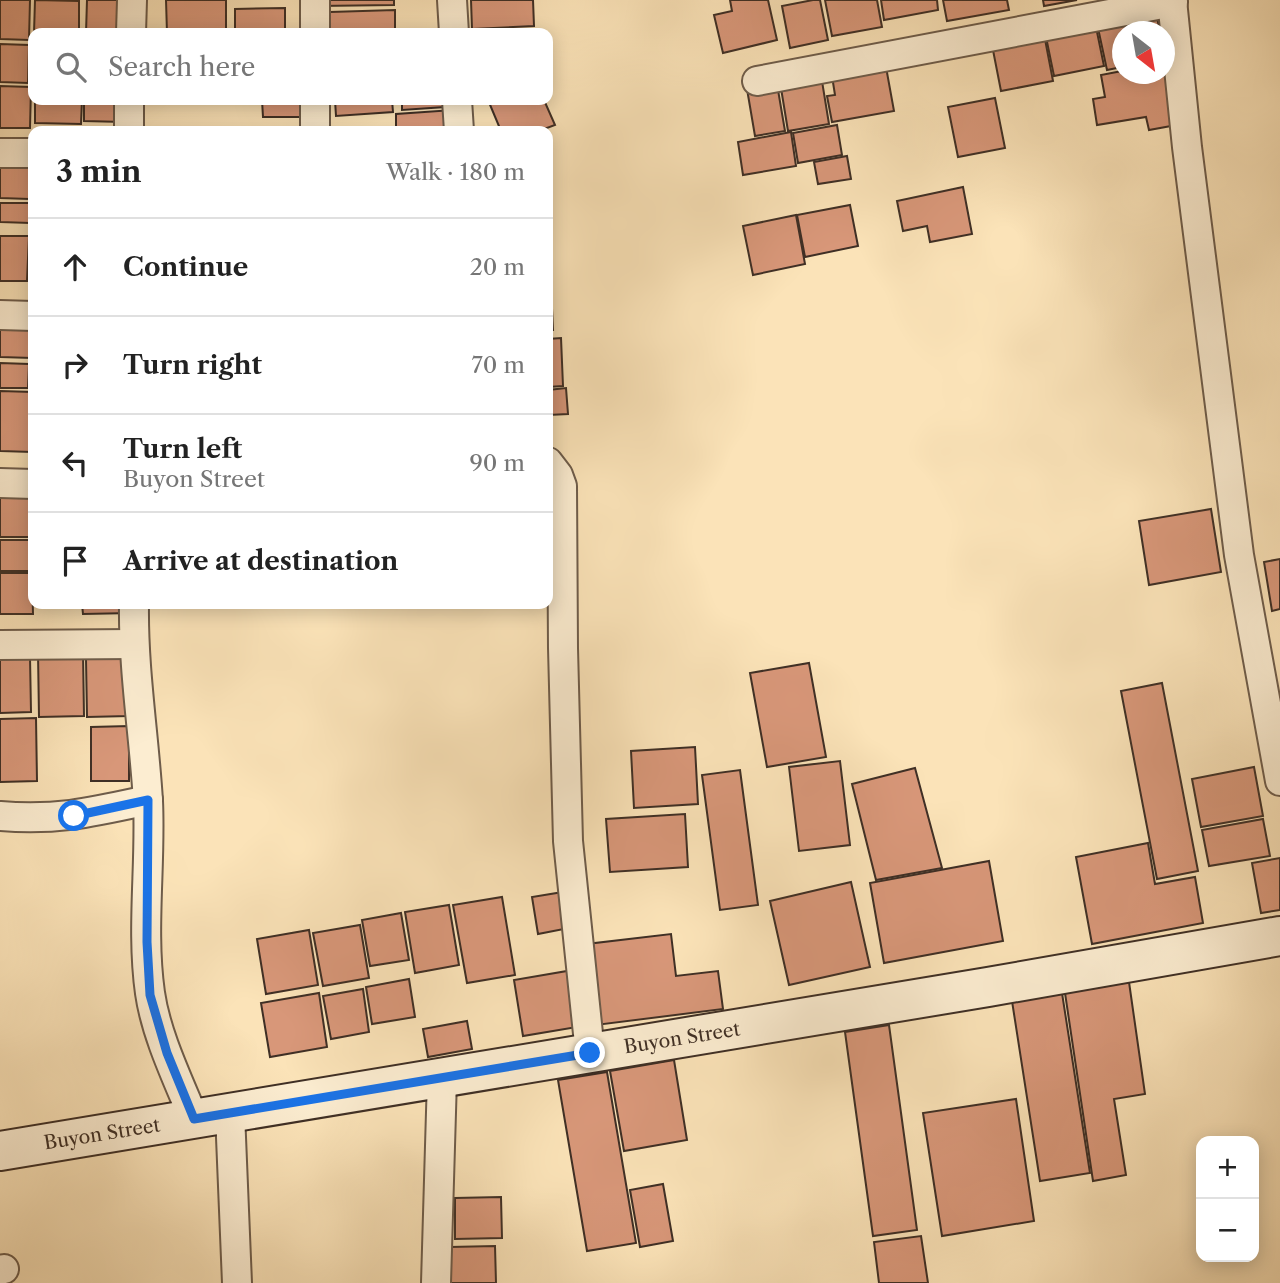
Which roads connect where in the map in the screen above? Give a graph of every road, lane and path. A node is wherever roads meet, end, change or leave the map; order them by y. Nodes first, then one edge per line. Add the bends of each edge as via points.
1 (132, 0) edge
2 (315, 0) edge
3 (452, 0) edge
4 (1172, 1) edge
5 (131, 28) edge
6 (315, 28) edge
7 (454, 28) edge
8 (757, 80) dead end
9 (129, 105) edge
10 (315, 105) edge
11 (457, 105) edge
12 (129, 126) edge
13 (315, 126) edge
14 (459, 126) edge
15 (0, 153) edge
16 (28, 153) edge
17 (0, 315) edge
18 (28, 316) edge
19 (553, 468) edge
20 (0, 483) edge
21 (28, 484) edge
22 (134, 609) edge
23 (134, 644) junction
24 (0, 645) edge
25 (1280, 781) edge
26 (148, 800) junction
27 (0, 816) edge
28 (1280, 936) edge
29 (590, 1053) junction
30 (442, 1078) junction
31 (212, 1116) junction
32 (0, 1151) edge
33 (237, 1283) edge
34 (436, 1283) edge

1 - 5 street
2 - 6 street
3 - 7 street
4 - 8 street
4 - 25 street via 1238,555
9 - 12 street
10 - 13 street
11 - 14 street
15 - 16 street
17 - 18 street
19 - 29 street via 562,486 568,841
20 - 21 street
22 - 23 street
23 - 24 street
23 - 26 street
26 - 27 street via 74,816
26 - 31 street via 150,995 167,1053
28 - 29 main road, Buyon Street
29 - 30 main road, Buyon Street
30 - 31 main road, Buyon Street
30 - 34 street
31 - 32 main road, Buyon Street
31 - 33 street

